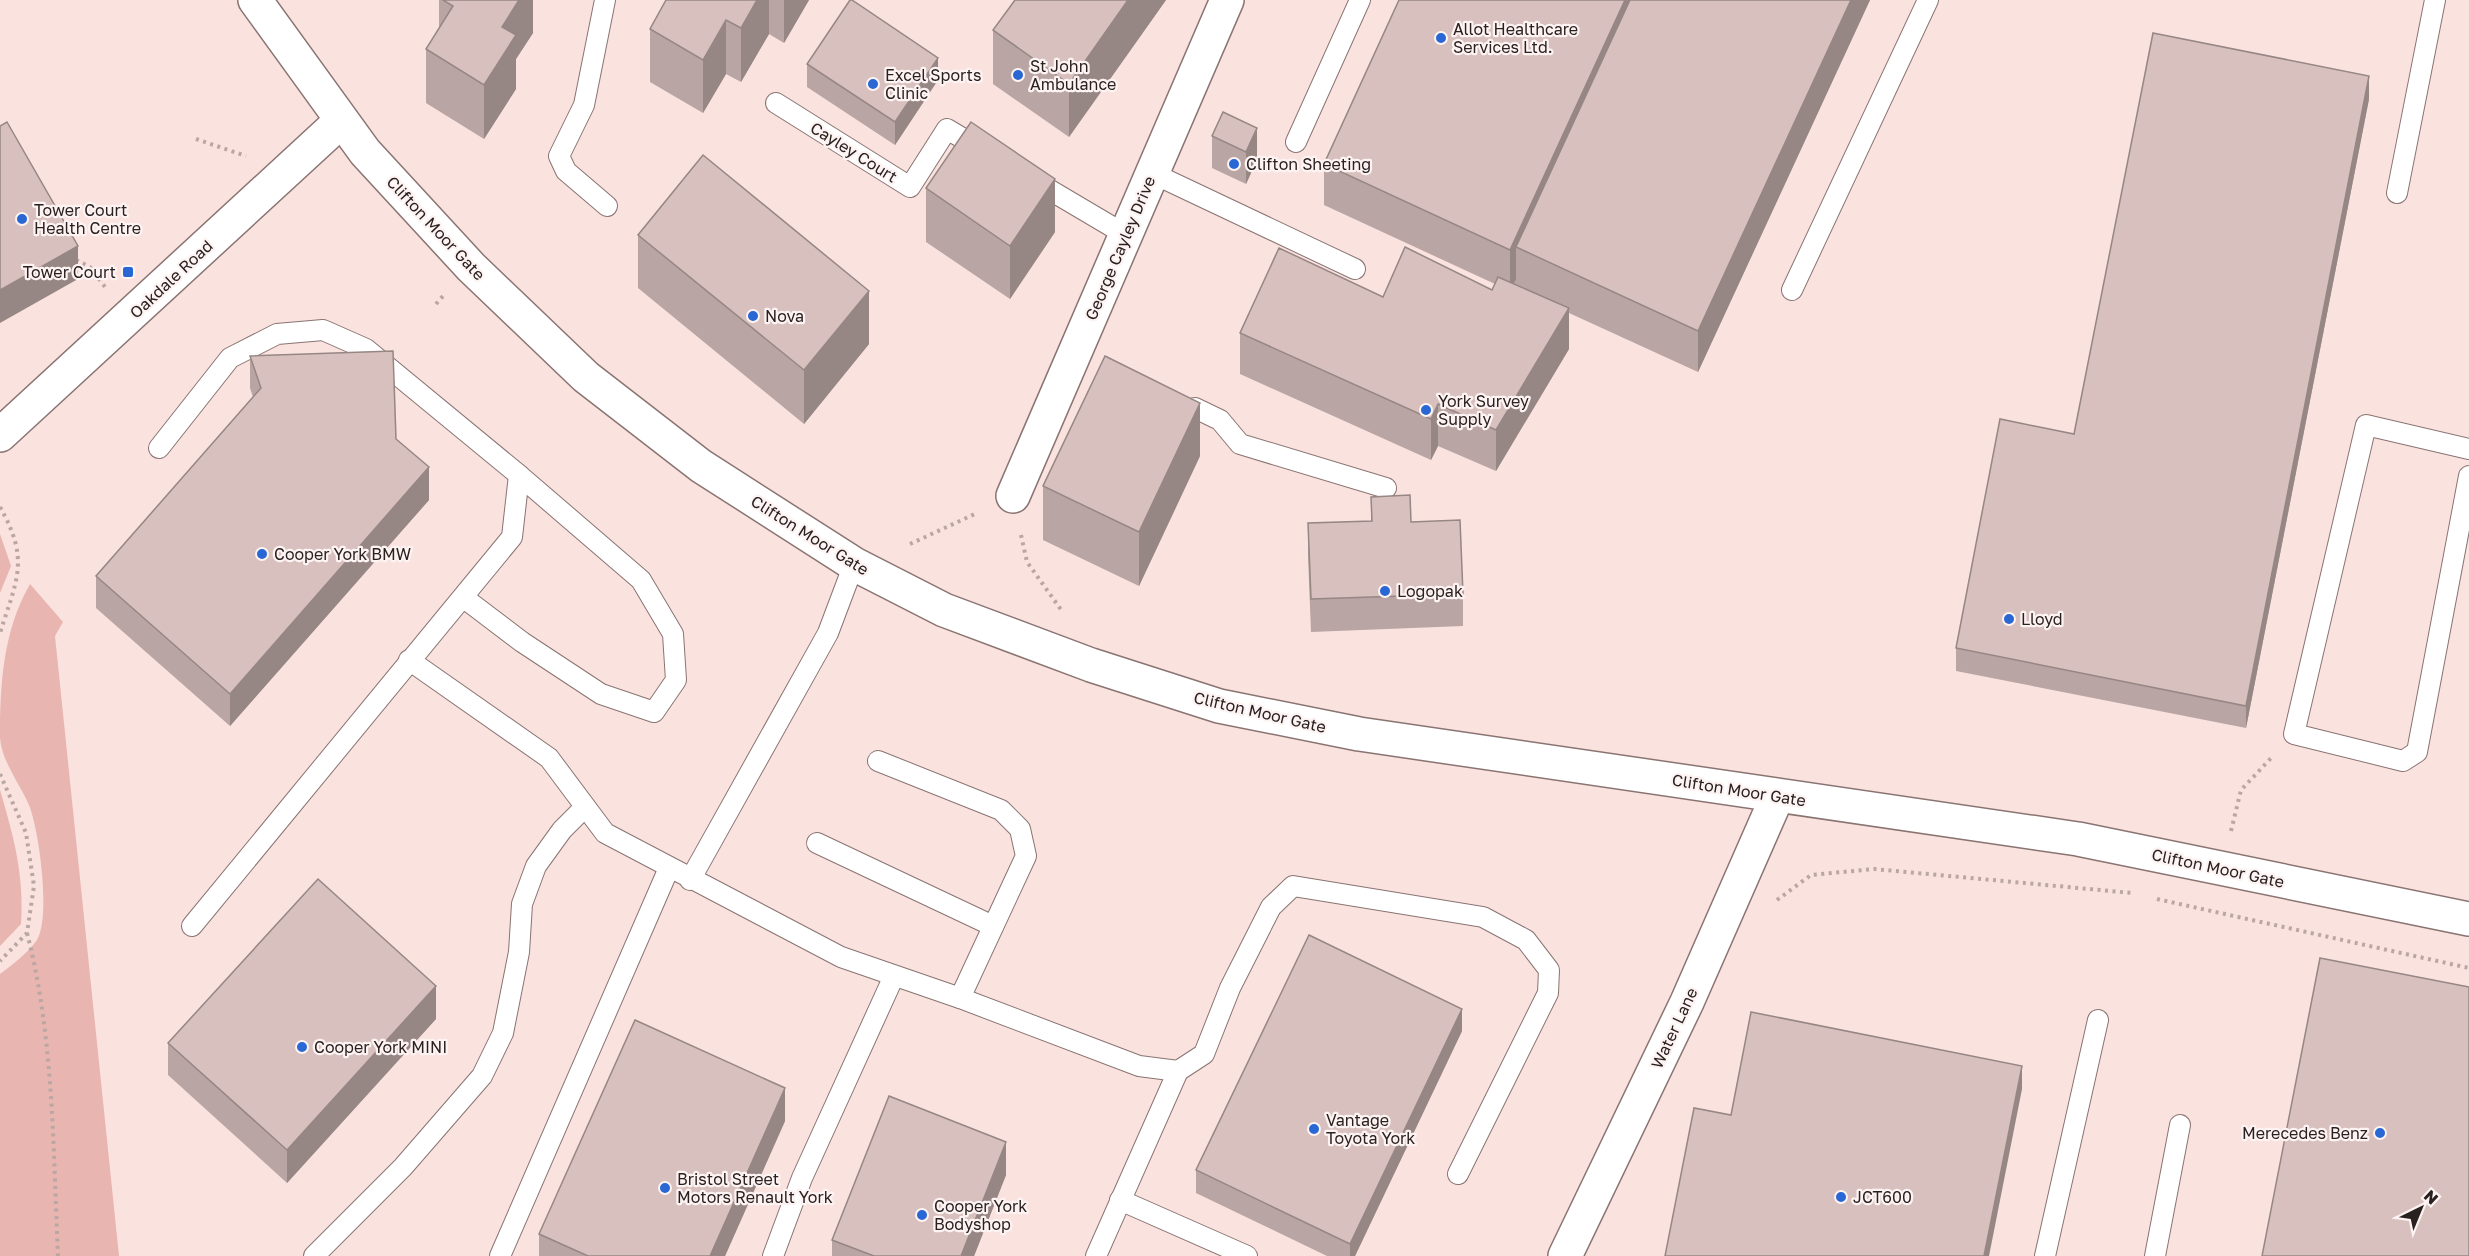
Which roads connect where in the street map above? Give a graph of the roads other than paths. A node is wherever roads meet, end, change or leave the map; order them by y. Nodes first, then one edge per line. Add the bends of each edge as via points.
1 (255, 0) edge
2 (605, 0) edge
3 (1227, 0) edge
4 (1360, 0) edge
5 (1928, 0) edge
6 (2435, 0) edge
7 (776, 103) dead end
8 (340, 120) junction
9 (1296, 141) dead end
10 (997, 158) edge
11 (1017, 170) edge
12 (1152, 173) junction
13 (2397, 193) dead end
14 (607, 206) dead end
15 (1126, 235) junction
16 (1355, 269) dead end
17 (1792, 290) dead end
18 (1076, 350) junction
19 (1106, 365) edge
20 (1165, 394) edge
21 (1195, 408) joint
22 (0, 435) edge
23 (159, 447) dead end
24 (2469, 449) edge
25 (519, 475) junction
26 (2469, 476) edge
27 (1386, 488) dead end
28 (1013, 496) road end
29 (854, 564) junction
30 (464, 598) junction
31 (409, 660) junction
32 (878, 761) dead end
33 (1777, 797) junction
34 (585, 807) junction
35 (817, 843) dead end
36 (669, 868) junction
37 (690, 880) junction
38 (2469, 919) edge
39 (192, 926) dead end
40 (993, 926) junction
41 (894, 976) junction
42 (960, 998) junction
43 (2098, 1020) dead end
44 (1178, 1071) junction
45 (2180, 1125) dead end
46 (1458, 1174) dead end
47 (1120, 1200) junction
48 (314, 1256) edge
49 (500, 1256) edge
50 (772, 1256) edge
51 (1096, 1256) edge
52 (1247, 1256) edge
53 (1565, 1256) edge
54 (2045, 1256) edge
55 (2155, 1256) edge

1 - 8 street, Clifton Moor Gate
2 - 14 lane via 584,105 559,156 566,171
3 - 12 street, George Cayley Drive
4 - 9 lane
5 - 17 lane
6 - 13 lane
7 - 10 lane, Cayley Court via 910,187 947,129
8 - 22 street, Oakdale Road
8 - 29 street, Clifton Moor Gate via 471,267 586,377 701,466
11 - 15 lane
12 - 15 street, George Cayley Drive
12 - 16 lane
15 - 18 street, George Cayley Drive
18 - 19 street
18 - 28 street, George Cayley Drive
20 - 21 street
21 - 27 lane via 1220,420 1240,444
23 - 25 lane via 230,358 277,334 322,330 366,349
24 - 26 lane via 2366,425 2294,734 2403,761 2417,752
25 - 30 lane via 512,537
25 - 30 lane via 641,580 673,634 676,680 654,712 601,694
29 - 33 street, Clifton Moor Gate via 944,610 1091,665 1219,706 1359,734
29 - 37 lane via 828,633
30 - 31 lane
31 - 34 lane via 549,758
31 - 39 lane
32 - 40 lane via 1001,810 1020,829 1026,856
33 - 38 street, Clifton Moor Gate via 2078,839
33 - 53 street, Water Lane via 1692,992
34 - 36 lane via 605,833
34 - 48 lane via 536,866 522,904 519,952 503,1033 482,1076 403,1167
35 - 40 lane
36 - 37 lane
36 - 49 lane
37 - 41 lane via 841,957
40 - 42 lane
41 - 42 lane
41 - 50 lane via 802,1178
42 - 44 lane via 1138,1066
43 - 54 lane
44 - 46 lane via 1204,1054 1230,988 1271,907 1293,886 1483,917 1526,940 1549,970 1548,993
44 - 47 lane
45 - 55 lane
47 - 51 lane
47 - 52 lane

